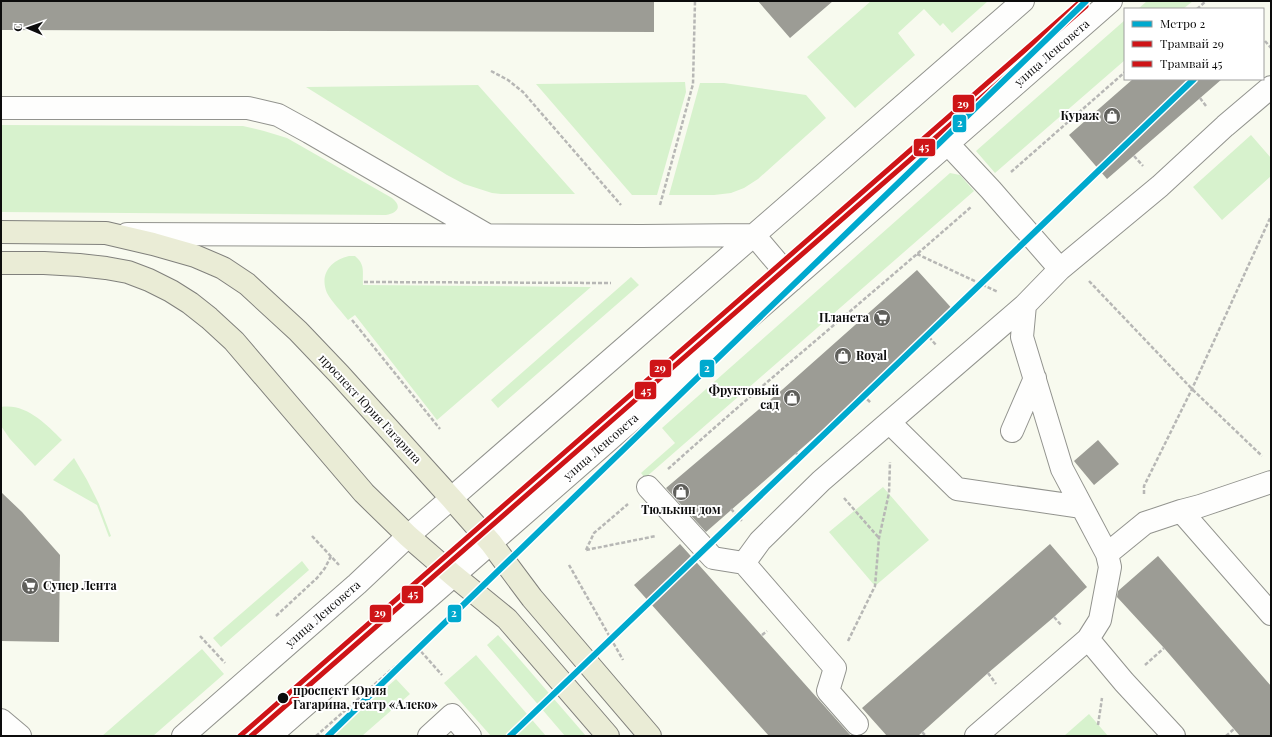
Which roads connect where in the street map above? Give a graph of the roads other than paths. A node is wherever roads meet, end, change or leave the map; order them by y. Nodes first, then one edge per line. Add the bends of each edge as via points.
1 (1022, 1) edge
2 (1111, 1) edge
3 (1271, 87) edge
4 (1, 108) edge
5 (948, 144) junction
6 (1, 232) edge
7 (106, 233) junction
8 (488, 235) junction
9 (754, 235) junction
10 (1, 263) edge
11 (1065, 265) junction
12 (792, 280) junction
13 (1025, 305) junction
14 (1035, 378) junction
15 (890, 423) junction
16 (1012, 431) dead end
17 (1271, 482) edge
18 (648, 487) road end
19 (452, 499) junction
20 (1082, 507) junction
21 (1181, 511) junction
22 (408, 536) junction
23 (491, 543) junction
24 (1107, 554) junction
25 (744, 563) junction
26 (453, 575) junction
27 (1271, 614) edge
28 (1088, 639) junction
29 (1, 720) edge
30 (857, 724) dead end
31 (20, 736) edge
32 (183, 736) edge
33 (270, 736) edge
34 (428, 736) edge
35 (470, 736) edge
36 (608, 736) edge
37 (650, 736) edge
38 (976, 736) edge
39 (1174, 736) edge

1 - 9 street, улица Ленсовета
2 - 5 street, улица Ленсовета
3 - 11 street via 1160,186
4 - 8 street via 248,108 278,115
5 - 11 street
5 - 12 street, улица Ленсовета
6 - 7 main road, проспект Юрия Гагарина
7 - 8 street
7 - 19 main road, проспект Юрия Гагарина via 195,256 223,268 247,284 298,331 340,375
8 - 9 street
9 - 12 street
9 - 19 street, улица Ленсовета
10 - 22 main road via 79,265 128,272 149,280 190,303 234,341 364,493
11 - 13 street
12 - 23 street, улица Ленсовета
13 - 14 street via 1022,337
13 - 15 street
14 - 16 street
14 - 20 street via 1062,469
15 - 20 street via 957,489
15 - 25 street via 822,481 760,541
17 - 21 street
18 - 25 street via 713,558
19 - 22 street, улица Ленсовета
19 - 23 main road, проспект Юрия Гагарина
20 - 24 street
21 - 24 street via 1145,523
21 - 27 street
22 - 26 main road
22 - 32 street, улица Ленсовета via 358,584
23 - 26 street, улица Ленсовета
23 - 37 main road, проспект Юрия Гагарина via 532,598
24 - 28 street via 1110,567 1100,620
25 - 30 street via 835,668 828,691
26 - 33 street, улица Ленсовета
26 - 36 main road via 507,619
28 - 38 street
28 - 39 street
29 - 31 street
34 - 35 street via 452,715

